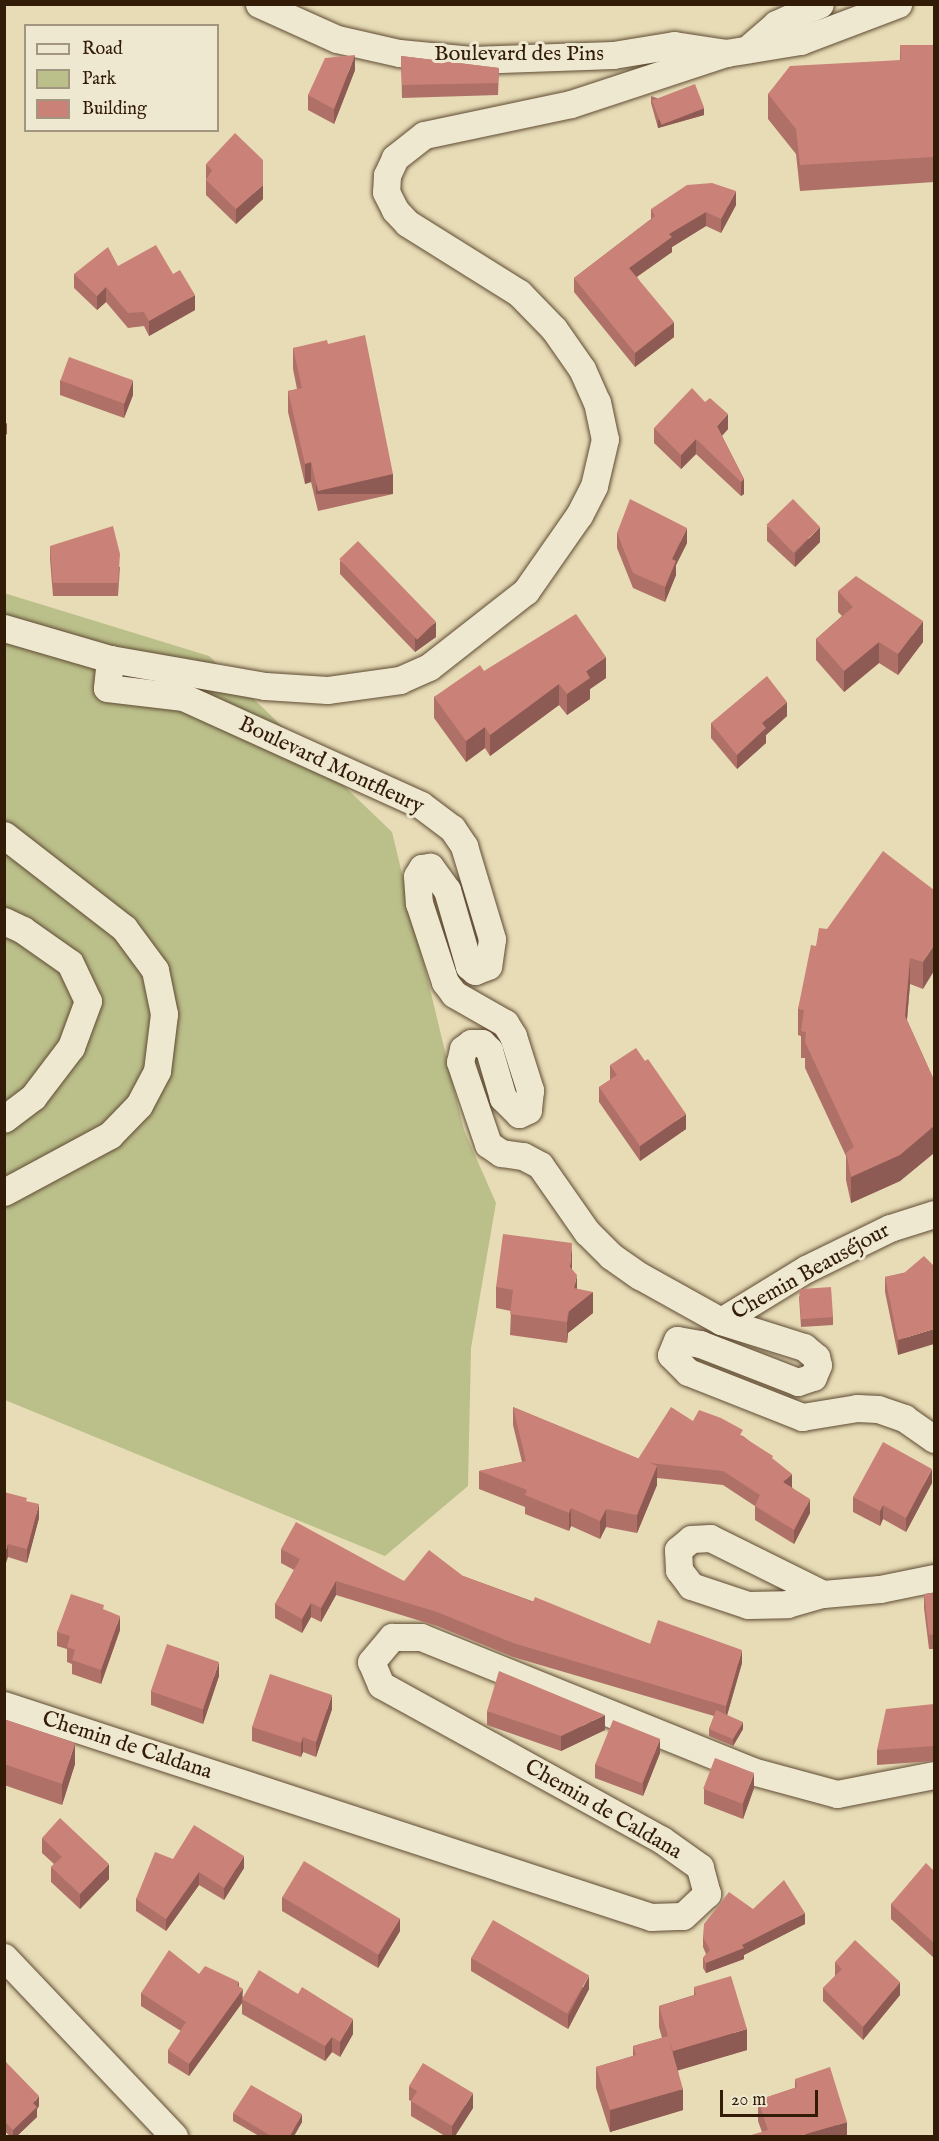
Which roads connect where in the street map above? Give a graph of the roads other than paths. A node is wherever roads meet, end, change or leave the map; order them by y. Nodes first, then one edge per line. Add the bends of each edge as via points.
1 (259, 4) edge
2 (820, 4) edge
3 (898, 4) edge
4 (738, 50) junction
5 (4, 628) edge
6 (110, 659) junction
7 (4, 835) edge
8 (4, 921) edge
9 (4, 1119) edge
10 (4, 1192) edge
11 (934, 1214) edge
12 (721, 1321) junction
13 (934, 1439) edge
14 (934, 1578) edge
15 (823, 1594) dead end
16 (4, 1705) edge
17 (934, 1775) edge
18 (4, 1957) edge
19 (174, 2136) edge

1 - 4 street, Boulevard des Pins via 337,39 399,53 472,60 613,56 674,45
2 - 4 street via 776,24
3 - 4 street via 800,41
4 - 6 street, Boulevard Montfleury via 571,104 424,135 395,158 387,175 386,192 407,223 519,293 554,328 582,369 597,402 605,439 594,486 579,516 526,591 429,667 400,680 366,687 327,690 265,686
5 - 6 street
6 - 12 street, Boulevard Montfleury via 107,688 183,697 421,805 452,828 465,846 492,939 488,966 475,971 469,966 447,890 430,867 422,868 417,876 419,903 445,982 454,994 505,1023 530,1090 528,1110 519,1114 503,1098 489,1050 482,1043 471,1043 462,1049 460,1062 484,1138 501,1153 523,1156 540,1165 587,1232 611,1256
7 - 10 street via 124,928 154,970 164,1014 157,1071 139,1106 110,1135
8 - 9 street via 24,930 70,963 88,1001 71,1047 33,1097
11 - 12 street, Chemin Beauséjour via 890,1228 806,1269
12 - 13 street, Boulevard Montfleury via 804,1347 816,1357 817,1370 808,1381 787,1380 686,1340 676,1340 671,1346 671,1355 679,1365 785,1413 802,1417 856,1408 878,1409 904,1418
14 - 15 street via 880,1589
16 - 17 street, Chemin de Caldana via 651,1917 684,1916 707,1894 700,1867 662,1840 381,1685 371,1662 392,1637 421,1637 752,1771 837,1794
18 - 19 street

